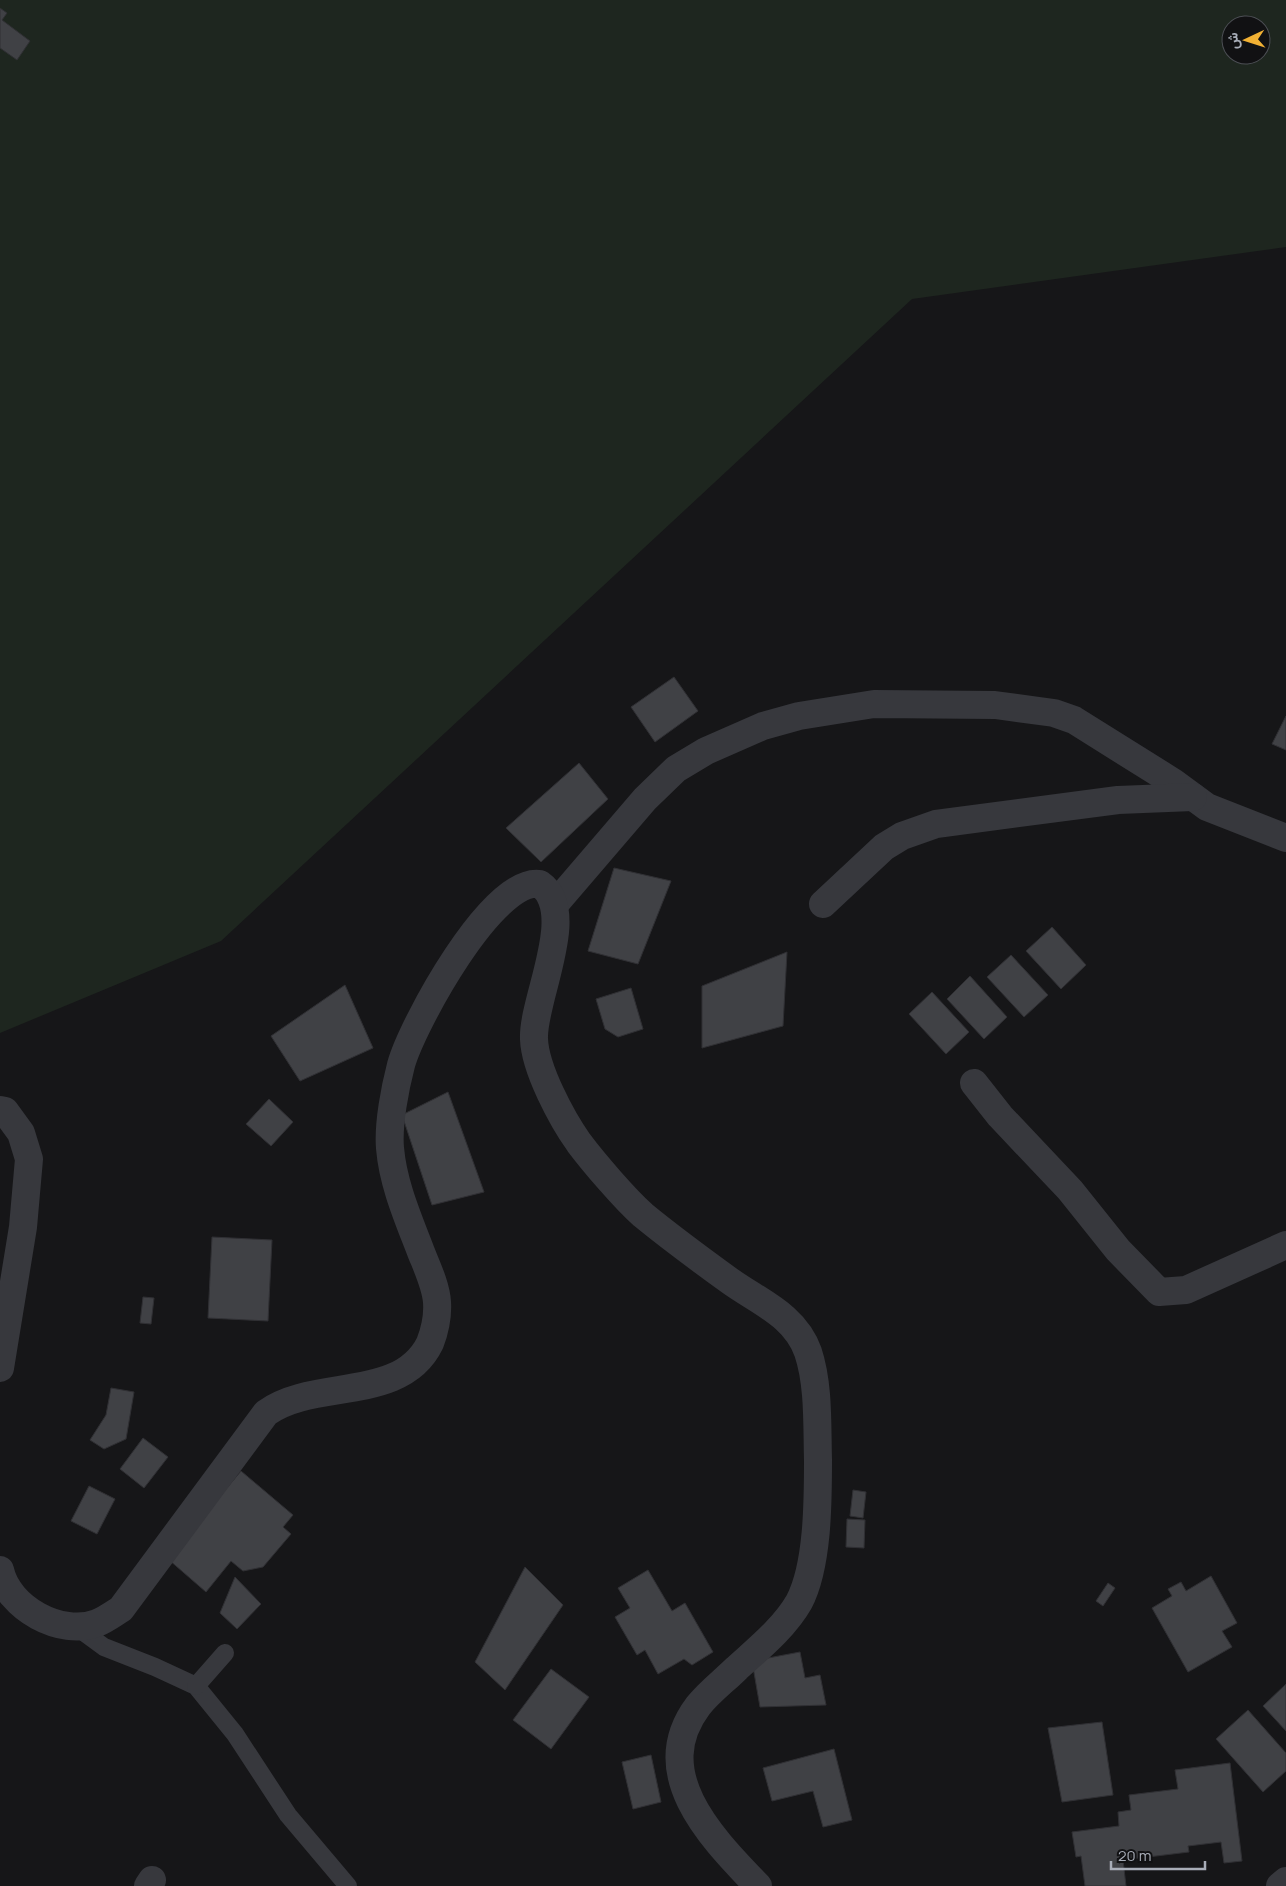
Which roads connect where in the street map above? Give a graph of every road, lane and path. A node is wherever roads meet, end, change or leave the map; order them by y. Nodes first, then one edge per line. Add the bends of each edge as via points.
1 (1193, 797) junction
2 (1286, 838) edge
3 (555, 904) junction
4 (823, 904) dead end
5 (974, 1083) dead end
6 (0, 1110) edge
7 (1286, 1245) edge
8 (0, 1368) edge
9 (0, 1570) edge
10 (73, 1625) junction
11 (225, 1653) dead end
12 (196, 1686) junction
13 (1286, 1881) edge
14 (348, 1886) edge
15 (758, 1886) edge
16 (1280, 1886) edge

1 - 2 street via 1225,816
1 - 3 street via 1074,720 1054,713 995,705 874,704 799,716 706,751 676,769 645,799
1 - 4 street via 1118,800 936,824 910,833 884,848
3 - 10 street via 540,884 530,884 505,899 482,922 418,1024 401,1065 390,1146 393,1169 437,1301 436,1325 419,1360 407,1371 389,1379 303,1397 270,1410 121,1609 95,1624
3 - 15 street via 555,934 535,1020 534,1038 544,1078 579,1143 642,1214 733,1283 784,1316 808,1353 815,1392 818,1462 812,1564 806,1586 783,1623 698,1705 686,1729 679,1757 683,1787 703,1826
5 - 7 street via 1158,1292 1186,1290
6 - 8 street via 5,1111 21,1133 29,1159
9 - 10 street via 15,1600 29,1612 51,1622
10 - 12 lane via 104,1647
11 - 12 lane
12 - 14 lane via 235,1734 288,1815
13 - 16 street

